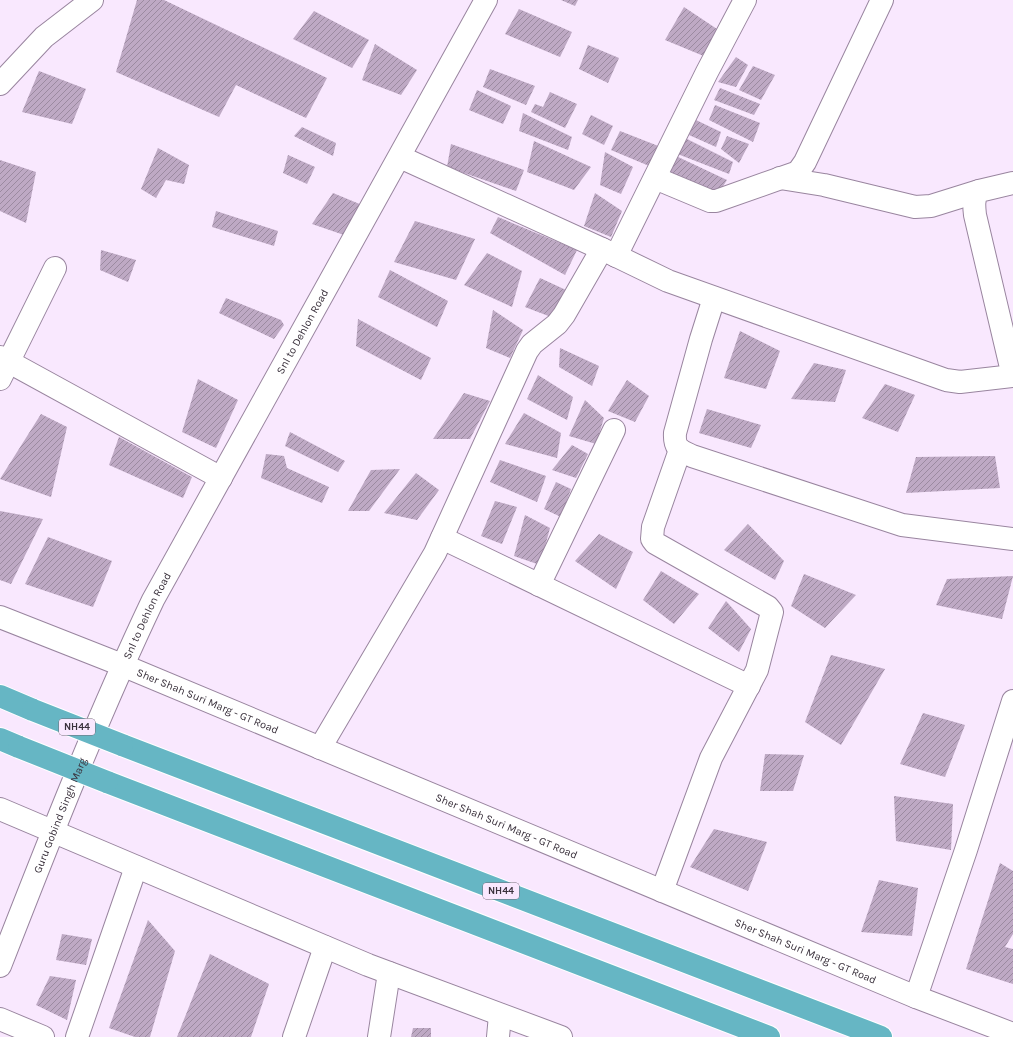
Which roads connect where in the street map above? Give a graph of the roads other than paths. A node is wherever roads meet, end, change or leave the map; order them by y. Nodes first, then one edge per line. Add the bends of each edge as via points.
1 (92, 0) edge
2 (486, 0) edge
3 (745, 0) edge
4 (882, 0) edge
5 (0, 84) edge
6 (400, 157) junction
7 (655, 178) junction
8 (779, 178) junction
9 (1013, 183) edge
10 (979, 191) junction
11 (609, 253) junction
12 (55, 268) dead end
13 (714, 298) junction
14 (3, 366) edge
15 (1013, 376) edge
16 (614, 430) dead end
17 (680, 450) junction
18 (221, 478) junction
19 (442, 538) junction
20 (1013, 539) edge
21 (539, 585) junction
22 (0, 617) edge
23 (122, 665) junction
24 (749, 686) junction
25 (0, 696) edge
26 (1013, 700) edge
27 (9, 743) edge
28 (320, 748) junction
29 (0, 809) edge
30 (52, 832) junction
31 (136, 867) junction
32 (662, 891) junction
33 (325, 947) junction
34 (0, 966) edge
35 (389, 973) junction
36 (916, 997) junction
37 (500, 1015) junction
38 (0, 1019) edge
39 (1013, 1034) edge
40 (43, 1037) edge
41 (77, 1037) edge
42 (294, 1037) edge
43 (379, 1037) edge
44 (498, 1037) edge
45 (561, 1037) edge
46 (769, 1037) edge
47 (881, 1037) edge

1 - 5 street via 44,37
2 - 6 street, Snl to Dehlon Road
3 - 7 street
4 - 8 street via 801,168 793,175
6 - 11 street
6 - 18 street, Snl to Dehlon Road
7 - 8 street via 710,201
7 - 11 street
8 - 10 street via 824,185 915,207 931,206
9 - 10 street
10 - 15 street via 974,203 975,215
11 - 13 street via 668,281
11 - 19 street via 557,324 526,351
12 - 14 street
13 - 15 street via 946,380 960,382
13 - 17 street via 675,433 675,443
14 - 18 street
16 - 21 street
17 - 20 street via 902,525
17 - 24 street via 653,527 652,539 770,609 771,616 760,660
18 - 23 street, Snl to Dehlon Road via 153,600
19 - 21 street
19 - 28 street
21 - 24 street
22 - 23 street, Sher Shah Suri Marg - GT Road
23 - 28 street, Sher Shah Suri Marg - GT Road
23 - 30 street, Guru Gobind Singh Marg
24 - 32 street via 711,758
25 - 47 highway, NH44, bridge
26 - 36 street
27 - 46 highway, bridge
28 - 32 street, Sher Shah Suri Marg - GT Road
29 - 30 street
30 - 31 street
30 - 34 street, Guru Gobind Singh Marg
31 - 33 street
31 - 41 street
32 - 36 street, Sher Shah Suri Marg - GT Road
33 - 35 street
33 - 42 street
35 - 37 street
35 - 43 street
36 - 39 street, Sher Shah Suri Marg - GT Road
37 - 44 street
37 - 45 street
38 - 40 street

